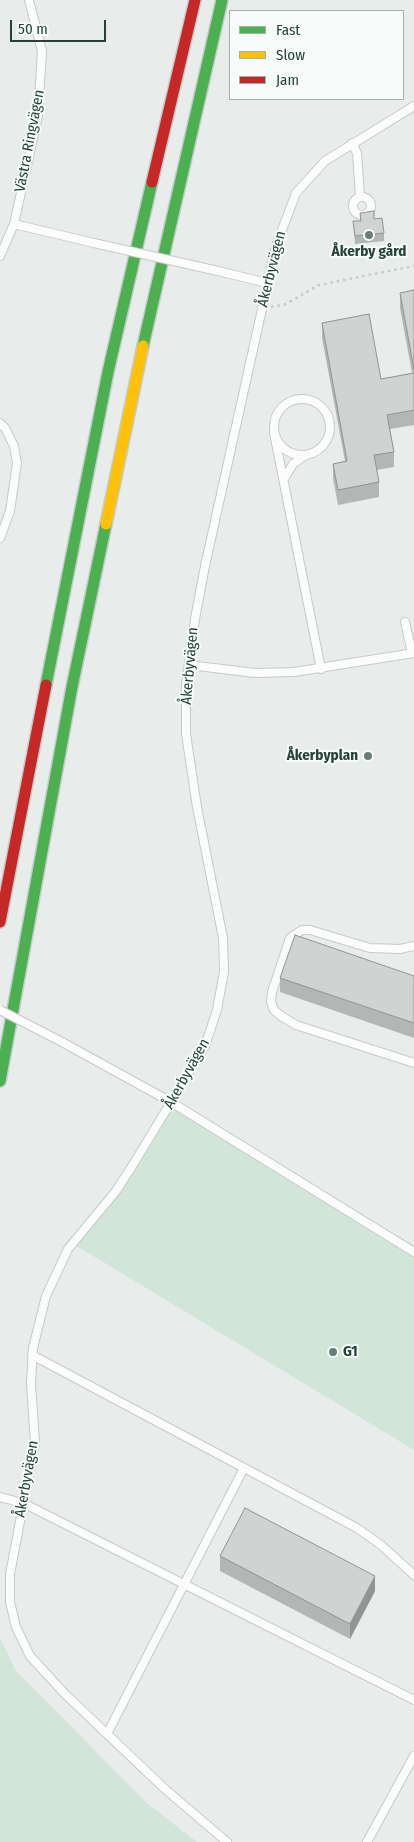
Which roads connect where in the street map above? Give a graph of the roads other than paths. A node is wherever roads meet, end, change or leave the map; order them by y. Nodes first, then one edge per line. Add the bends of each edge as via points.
1 (29, 0) edge
2 (195, 0) edge
3 (222, 0) edge
4 (414, 106) edge
5 (352, 143) junction
6 (360, 197) dead end
7 (14, 224) junction
8 (0, 256) edge
9 (267, 283) junction
10 (0, 423) edge
11 (274, 433) junction
12 (308, 454) junction
13 (284, 480) junction
14 (0, 538) edge
15 (405, 622) dead end
16 (413, 653) edge
17 (189, 665) junction
18 (321, 668) junction
19 (0, 922) edge
20 (414, 946) edge
21 (0, 1010) edge
22 (414, 1063) edge
23 (0, 1081) edge
24 (172, 1102) junction
25 (414, 1252) edge
26 (32, 1356) junction
27 (244, 1468) junction
28 (0, 1497) edge
29 (22, 1503) junction
30 (414, 1576) edge
31 (184, 1585) junction
32 (414, 1700) edge
33 (107, 1734) junction
34 (414, 1756) edge
35 (227, 1842) edge
36 (367, 1842) edge

1 - 7 lane, Västra Ringvägen via 42,52 42,82 38,116
2 - 19 highway via 108,372
3 - 23 highway via 154,294 74,677
4 - 5 lane, Åkerbyvägen
5 - 6 lane via 357,153
5 - 9 lane, Åkerbyvägen via 325,161 296,193 276,246
7 - 8 lane, Västra Ringvägen
7 - 9 lane, bridge
9 - 17 lane, Åkerbyvägen via 205,566
10 - 14 lane via 14,446 17,463 10,511
11 - 12 lane via 284,448 295,454
11 - 12 lane via 279,410 288,402 308,399 320,404 328,414 329,434 319,449
11 - 13 lane
12 - 13 lane via 292,464
13 - 18 lane
15 - 16 lane
16 - 18 lane
17 - 18 lane via 255,673
17 - 24 lane, Åkerbyvägen via 186,734 222,938 224,972 217,1010 205,1046
20 - 22 lane via 377,949 310,930 295,933 290,938 272,992 274,1010 296,1025
21 - 24 lane, bridge
24 - 25 lane
24 - 26 lane, Åkerbyvägen via 116,1191 68,1249 46,1296
26 - 27 lane
26 - 29 lane, Åkerbyvägen via 35,1443
27 - 30 lane via 357,1528
27 - 31 lane
28 - 29 lane
29 - 31 lane
29 - 33 lane, Åkerbyvägen via 10,1574 10,1602 16,1627 30,1656
31 - 32 lane
31 - 33 lane
33 - 35 lane, Åkerbyvägen
34 - 36 lane

